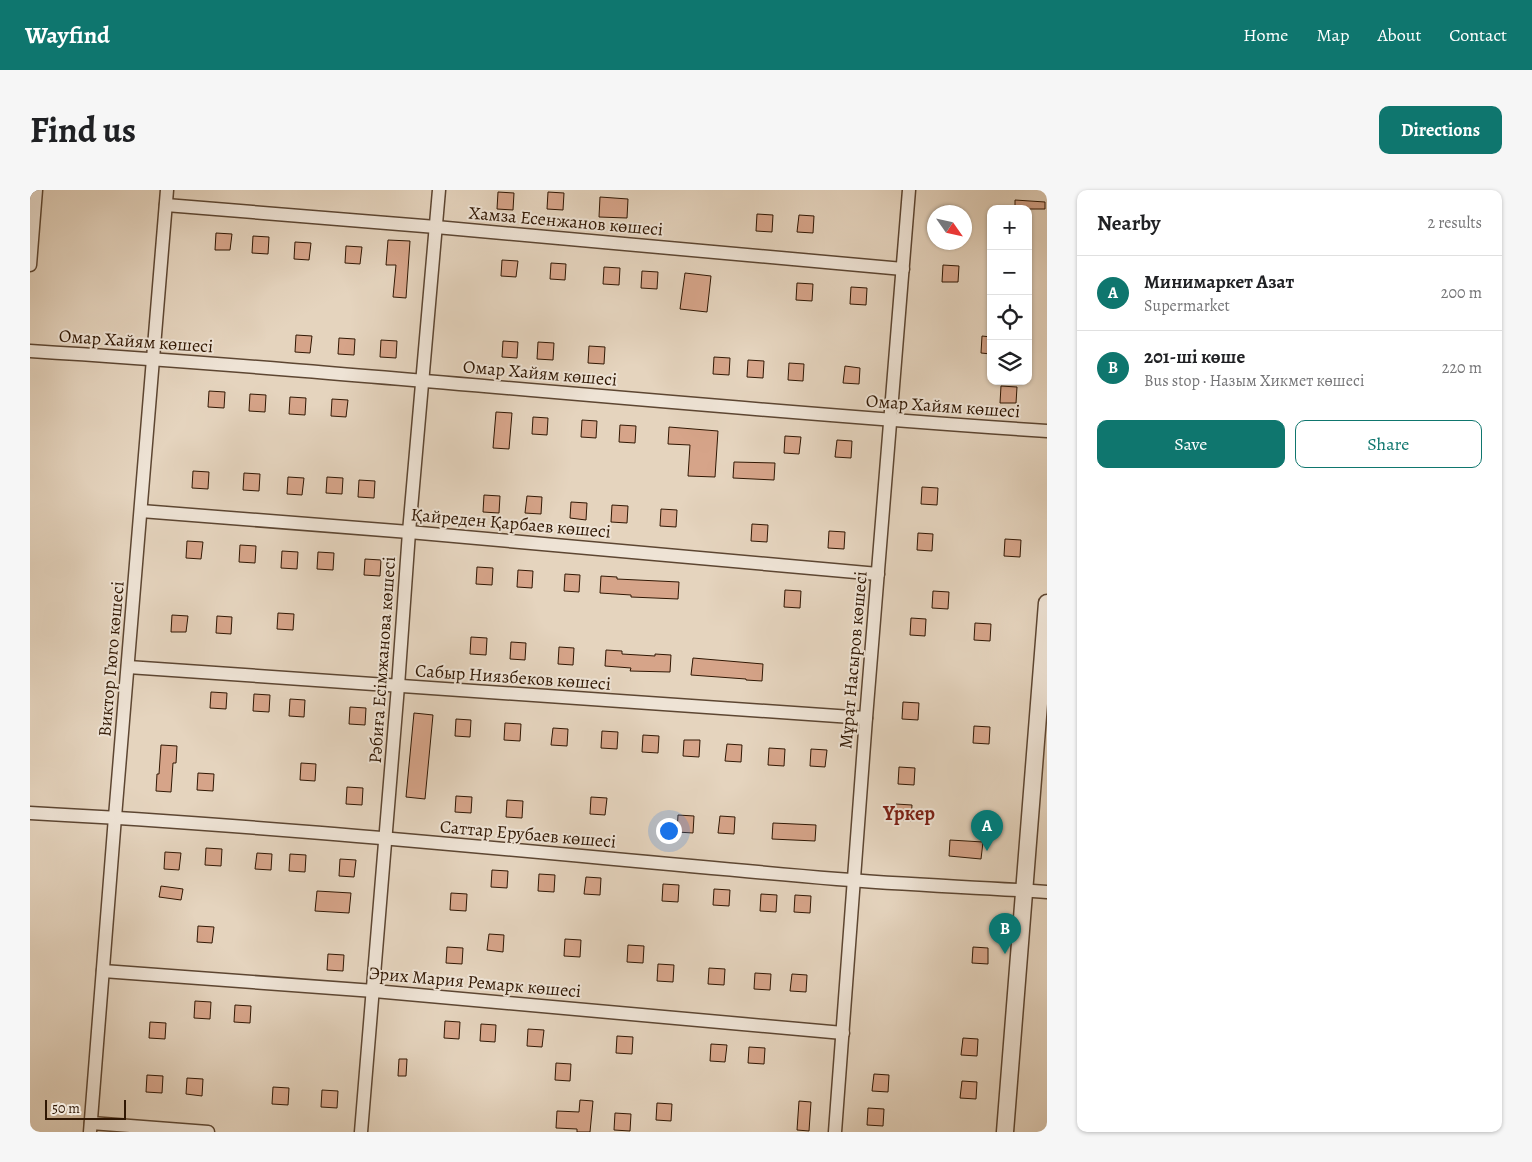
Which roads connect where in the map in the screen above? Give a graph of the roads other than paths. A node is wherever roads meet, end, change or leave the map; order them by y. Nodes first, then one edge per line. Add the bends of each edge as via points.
1 (167, 190) edge
2 (438, 190) edge
3 (909, 190) edge
4 (34, 195) edge
5 (166, 205) junction
6 (436, 227) junction
7 (30, 265) edge
8 (903, 269) junction
9 (30, 351) edge
10 (153, 359) junction
11 (423, 380) junction
12 (891, 421) junction
13 (1047, 431) edge
14 (141, 511) junction
15 (409, 532) junction
16 (878, 574) junction
17 (1047, 604) edge
18 (1047, 610) edge
19 (128, 667) junction
20 (398, 686) junction
21 (866, 718) junction
22 (1041, 742) edge
23 (30, 813) edge
24 (115, 817) junction
25 (386, 838) junction
26 (854, 880) junction
27 (1024, 890) junction
28 (1047, 892) edge
29 (104, 971) junction
30 (374, 991) junction
31 (842, 1032) junction
32 (91, 1127) edge
33 (208, 1132) edge
34 (361, 1132) edge
35 (835, 1132) edge
36 (1005, 1132) edge

1 - 5 street, Виктор Гюго көшесі
2 - 6 street, Рәбиға Есімжанова көшесі
3 - 8 street, Мұрат Насыров көшесі
4 - 7 street
5 - 6 street, Хамза Есенжанов көшесі
5 - 10 street, Виктор Гюго көшесі
6 - 8 street, Хамза Есенжанов көшесі
6 - 11 street, Рәбиға Есімжанова көшесі
8 - 12 street, Мұрат Насыров көшесі
9 - 10 street, Омар Хайям көшесі
10 - 11 street, Омар Хайям көшесі
10 - 14 street, Виктор Гюго көшесі
11 - 12 street, Омар Хайям көшесі
11 - 15 street, Рәбиға Есімжанова көшесі
12 - 13 street, Омар Хайям көшесі
12 - 16 street, Мұрат Насыров көшесі
14 - 15 street, Қайреден Қарбаев көшесі
14 - 19 street, Виктор Гюго көшесі
15 - 16 street, Қайреден Қарбаев көшесі
15 - 20 street, Рәбиға Есімжанова көшесі
16 - 21 street, Мұрат Насыров көшесі
17 - 18 street
18 - 22 street
19 - 20 street, Сабыр Ниязбеков көшесі
19 - 24 street, Виктор Гюго көшесі
20 - 21 street, Сабыр Ниязбеков көшесі
20 - 25 street, Рәбиға Есімжанова көшесі
21 - 26 street, Мұрат Насыров көшесі
22 - 27 street
23 - 24 street, Саттар Ерубаев көшесі
24 - 25 street, Саттар Ерубаев көшесі
24 - 29 street, Виктор Гюго көшесі
25 - 26 street, Саттар Ерубаев көшесі
25 - 30 street, Рәбиға Есімжанова көшесі
26 - 27 street, Саттар Ерубаев көшесі
26 - 31 street, Мұрат Насыров көшесі
27 - 28 street, Саттар Ерубаев көшесі
27 - 36 street
29 - 30 street, Эрих Мария Ремарк көшесі
29 - 32 street, Виктор Гюго көшесі
30 - 31 street, Эрих Мария Ремарк көшесі
30 - 34 street, Рәбиға Есімжанова көшесі
31 - 35 street, Мұрат Насыров көшесі
32 - 33 street

